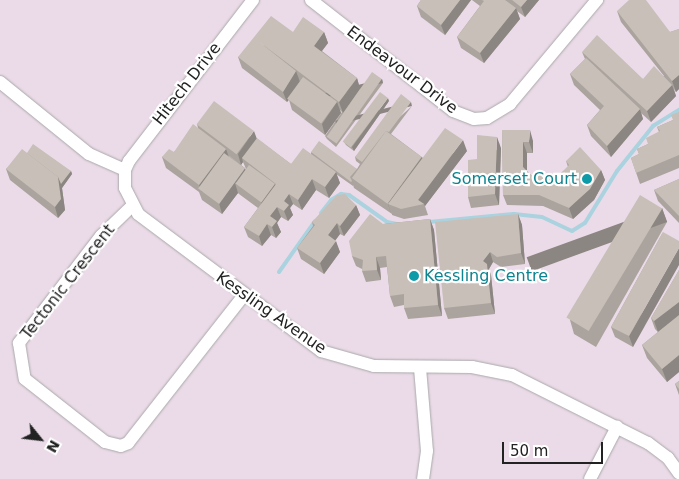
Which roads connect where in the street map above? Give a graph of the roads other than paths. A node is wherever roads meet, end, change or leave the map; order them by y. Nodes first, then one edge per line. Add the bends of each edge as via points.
1 (253, 0) edge
2 (311, 0) edge
3 (597, 0) edge
4 (0, 82) edge
5 (125, 170) junction
6 (132, 206) junction
7 (244, 295) junction
8 (420, 368) junction
9 (617, 427) junction
10 (679, 473) edge
11 (423, 479) edge
12 (590, 479) edge

1 - 5 street, Hitech Drive via 143,140
2 - 3 street, Endeavour Drive via 453,111 474,119 487,118 510,104
4 - 5 street via 89,154
5 - 6 street via 125,188
6 - 7 street, Kessling Avenue
6 - 7 street, Tectonic Crescent via 101,236 19,343 25,379 106,442 113,445 128,443
7 - 8 street, Kessling Avenue via 308,342 338,358 374,366
8 - 9 street, Kessling Avenue via 472,367 512,375
8 - 11 street via 428,451
9 - 10 street, Kessling Avenue via 659,450
9 - 12 street

